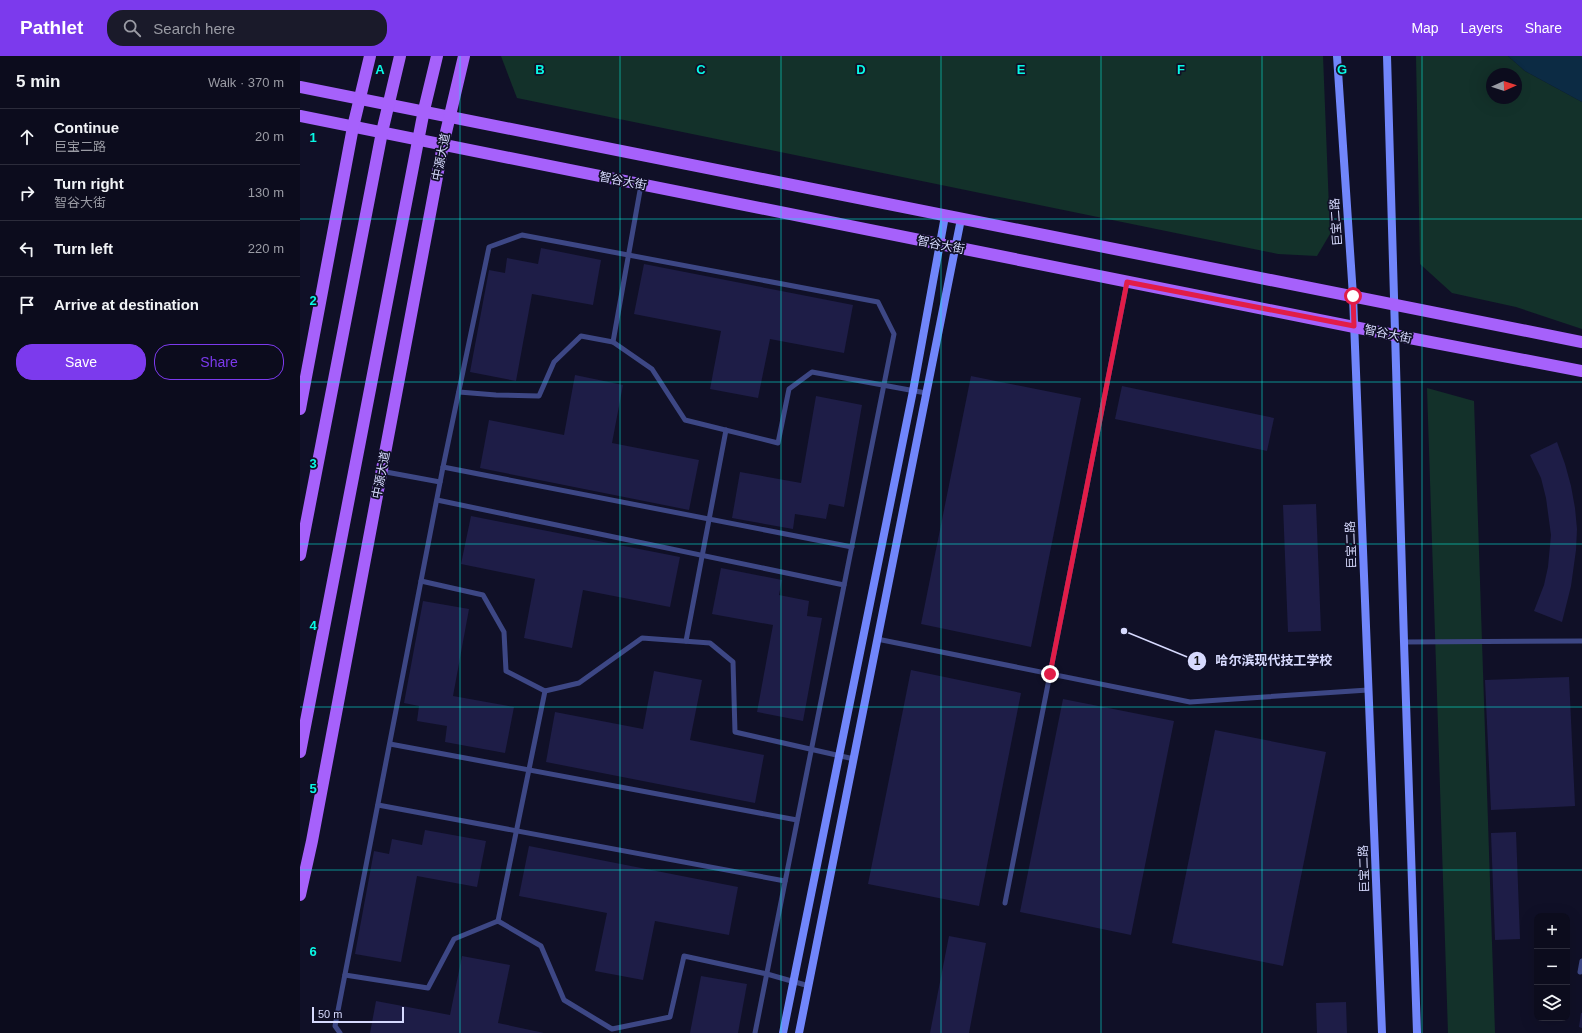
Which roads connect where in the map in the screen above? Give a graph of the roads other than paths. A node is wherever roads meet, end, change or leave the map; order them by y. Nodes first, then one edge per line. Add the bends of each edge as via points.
1 (370, 56) edge
2 (400, 56) edge
3 (437, 56) edge
4 (464, 56) edge
5 (1337, 56) edge
6 (1387, 56) edge
7 (300, 87) edge
8 (360, 99) junction
9 (389, 104) junction
10 (424, 110) junction
11 (449, 115) junction
12 (300, 116) edge
13 (354, 127) junction
14 (382, 132) junction
15 (419, 140) junction
16 (443, 145) junction
17 (640, 185) junction
18 (945, 216) junction
19 (961, 219) junction
20 (941, 245) junction
21 (956, 248) junction
22 (628, 255) junction
23 (1127, 282) junction
24 (1353, 296) junction
25 (1395, 304) junction
26 (1354, 326) junction
27 (1394, 335) junction
28 (613, 342) junction
29 (1582, 342) edge
30 (1582, 372) edge
31 (884, 385) junction
32 (913, 391) junction
33 (459, 392) junction
34 (926, 393) junction
35 (300, 409) edge
36 (726, 430) junction
37 (443, 467) junction
38 (386, 472) dead end
39 (440, 482) junction
40 (437, 500) junction
41 (709, 519) junction
42 (852, 547) junction
43 (300, 555) edge
44 (702, 555) junction
45 (421, 581) junction
46 (844, 585) junction
47 (877, 638) junction
48 (686, 641) junction
49 (1582, 641) edge
50 (1404, 642) junction
51 (1050, 674) junction
52 (1368, 690) junction
53 (545, 691) junction
54 (390, 744) junction
55 (812, 750) junction
56 (300, 752) edge
57 (840, 756) junction
58 (854, 759) junction
59 (529, 770) junction
60 (378, 805) junction
61 (797, 820) junction
62 (517, 831) junction
63 (785, 881) junction
64 (300, 895) edge
65 (1005, 903) dead end
66 (498, 921) junction
67 (1582, 961) edge
68 (1580, 972) dead end
69 (767, 974) junction
70 (345, 975) junction
71 (794, 982) junction
72 (809, 986) junction
73 (612, 1031) edge
74 (340, 1033) edge
75 (755, 1033) edge
76 (783, 1033) edge
77 (799, 1033) edge
78 (1382, 1033) edge
79 (1417, 1033) edge

1 - 8 main road
2 - 9 main road
3 - 10 main road, 中源大道
4 - 11 main road, 中源大道
5 - 24 street, 巨宝二路
6 - 25 street
7 - 8 main road
8 - 9 main road
8 - 13 main road
9 - 10 main road
9 - 14 main road
10 - 11 main road
10 - 15 main road, 中源大道
11 - 16 main road, 中源大道
11 - 18 main road
12 - 13 main road, 智谷大街
13 - 14 main road, 智谷大街
13 - 35 main road
14 - 15 main road, 智谷大街
14 - 43 main road
15 - 16 main road, 智谷大街
15 - 56 main road, 中源大道
16 - 17 main road, 智谷大街
16 - 64 main road, 中源大道
17 - 20 main road, 智谷大街
17 - 22 lane
18 - 19 main road
18 - 20 street
19 - 21 street
19 - 24 main road
20 - 21 main road, 智谷大街
20 - 32 street
21 - 23 main road, 智谷大街
21 - 34 street
22 - 28 lane
22 - 31 lane via 878,302 894,334
22 - 33 lane via 522,235 489,247
23 - 26 main road, 智谷大街
23 - 51 lane
24 - 25 main road
24 - 26 street, 巨宝二路
25 - 27 street
25 - 29 main road
26 - 27 main road, 智谷大街
26 - 52 street, 巨宝二路
27 - 30 main road, 智谷大街
27 - 50 street
28 - 33 lane via 581,336 554,362 539,396
28 - 36 lane via 652,369 685,420
31 - 32 lane
31 - 36 lane via 812,372 789,389 778,443
31 - 42 lane
32 - 34 lane
32 - 57 street
33 - 37 lane
34 - 47 street
36 - 41 lane
37 - 39 lane
37 - 41 lane
38 - 39 lane
39 - 40 lane
40 - 44 lane
40 - 45 lane
41 - 42 lane
41 - 44 lane
42 - 46 lane
44 - 46 lane
44 - 48 lane
45 - 53 lane via 483,595 504,632 506,671
45 - 54 lane
46 - 55 lane
47 - 51 lane
47 - 58 street
48 - 53 lane via 642,638 579,683
48 - 55 lane via 710,643 733,662 735,732
49 - 50 lane
50 - 79 street
51 - 52 lane via 1190,702
51 - 65 lane
52 - 78 street, 巨宝二路
53 - 59 lane
54 - 59 lane
54 - 60 lane
55 - 57 lane
55 - 61 lane
57 - 58 lane
57 - 71 street
58 - 72 street
59 - 61 lane
59 - 62 lane
60 - 62 lane
60 - 70 lane
61 - 63 lane
62 - 63 lane
62 - 66 lane
63 - 69 lane
66 - 70 lane via 454,939 428,988
66 - 73 lane via 541,946 564,1000
67 - 68 lane
69 - 71 lane
69 - 73 lane via 684,956 670,1017
69 - 75 lane
70 - 74 lane via 335,1026
71 - 72 lane
71 - 76 street
72 - 77 street

